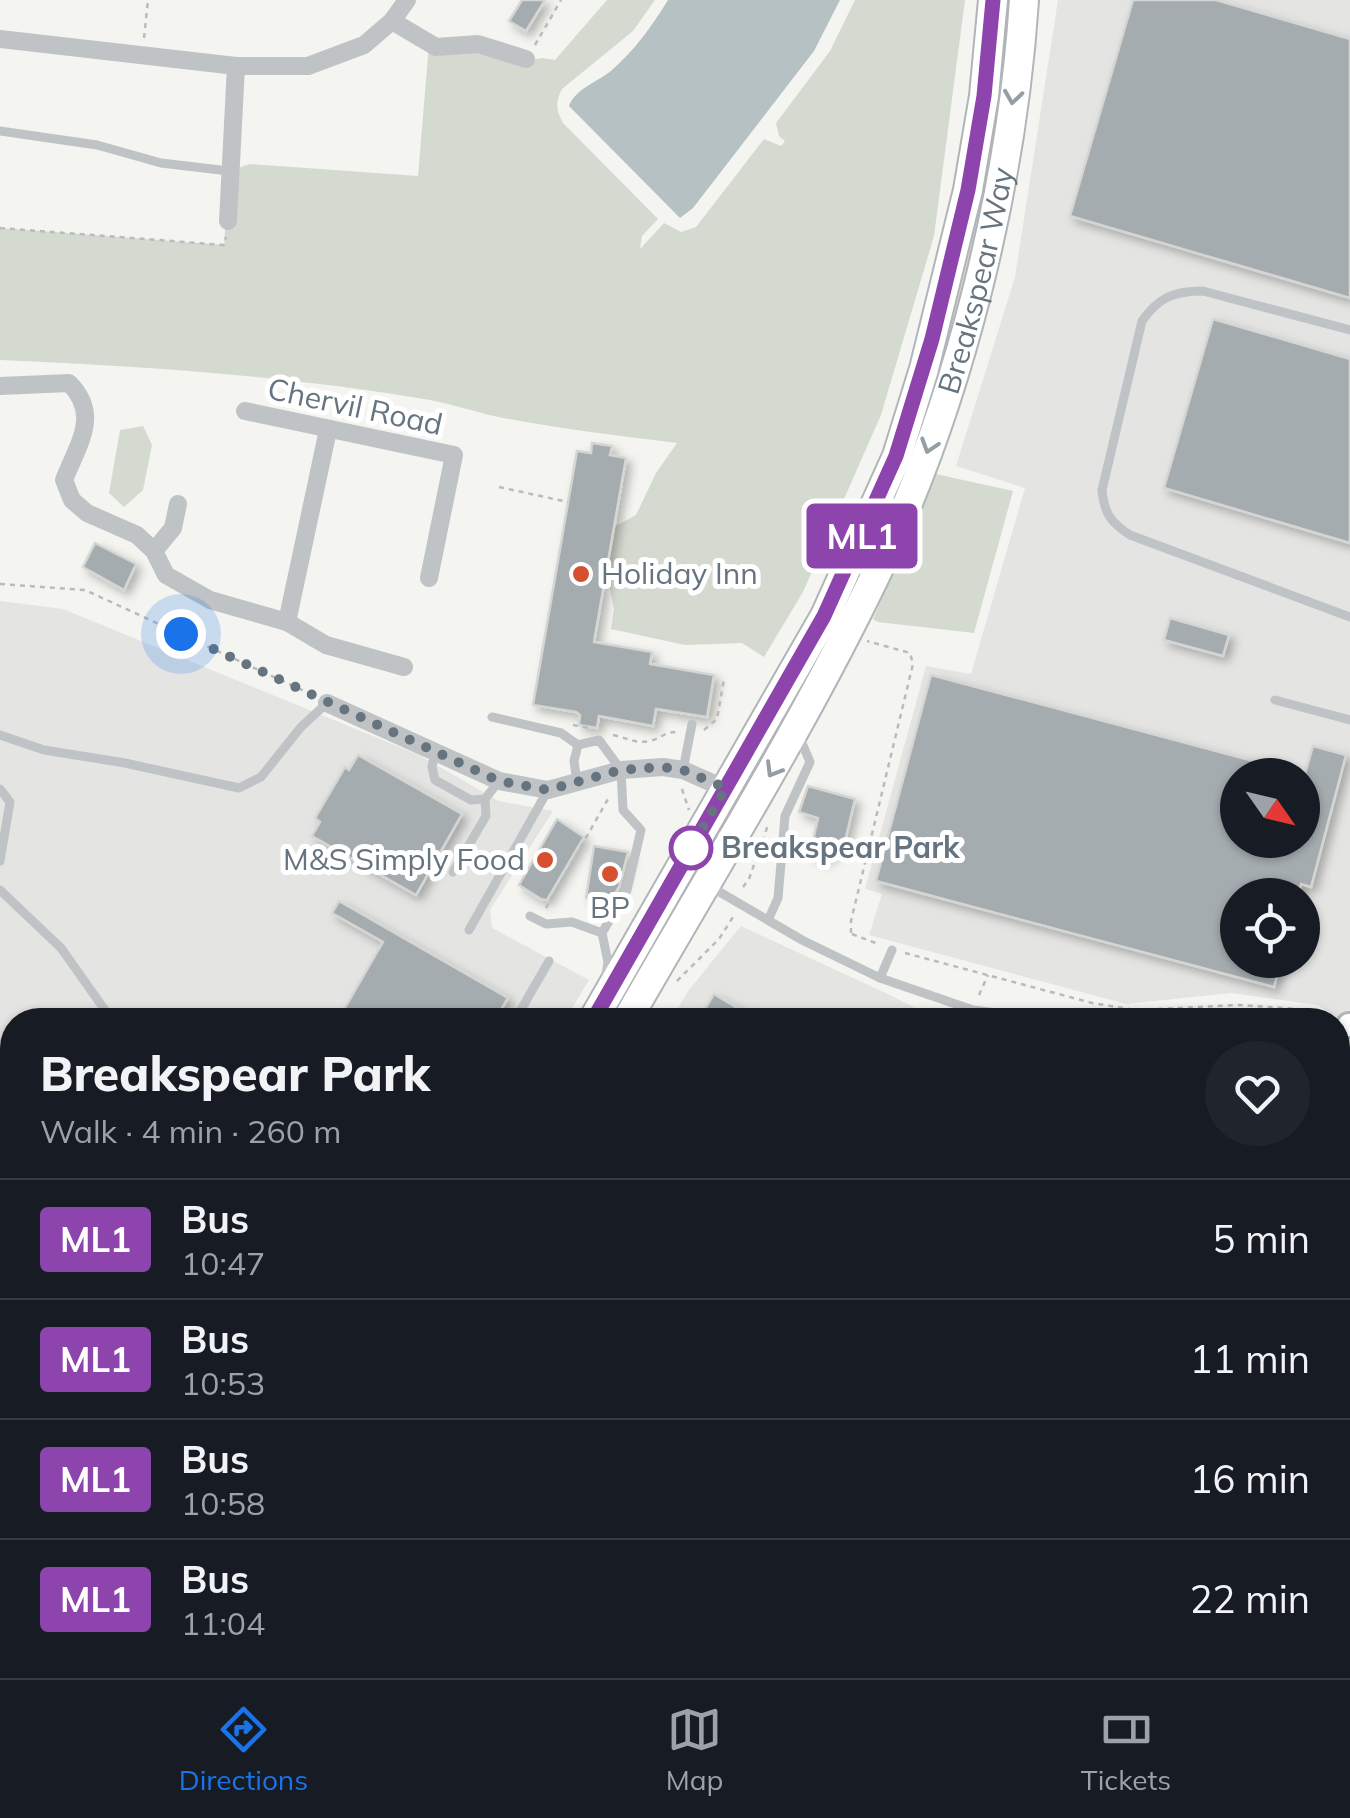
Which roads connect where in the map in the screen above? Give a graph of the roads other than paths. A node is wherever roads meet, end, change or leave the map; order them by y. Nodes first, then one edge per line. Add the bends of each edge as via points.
1 (407, 0) edge
2 (993, 0) edge
3 (1024, 0) edge
4 (392, 21) junction
5 (0, 40) edge
6 (526, 59) road end
7 (236, 66) junction
8 (0, 131) edge
9 (229, 170) junction
10 (228, 222) road end
11 (1350, 330) edge
12 (0, 386) edge
13 (245, 412) dead end
14 (328, 430) junction
15 (178, 504) dead end
16 (154, 551) junction
17 (429, 578) dead end
18 (1350, 617) edge
19 (287, 622) junction
20 (404, 667) dead end
21 (1275, 700) dead end
22 (327, 703) joint
23 (492, 718) dead end
24 (1350, 720) edge
25 (691, 729) road end
26 (797, 730) junction
27 (0, 735) edge
28 (578, 745) junction
29 (436, 750) junction
30 (679, 769) junction
31 (613, 772) junction
32 (499, 781) junction
33 (576, 782) junction
34 (726, 788) junction
35 (0, 789) edge
36 (548, 790) junction
37 (485, 799) junction
38 (2, 839) edge
39 (0, 861) edge
40 (453, 872) dead end
41 (704, 884) junction
42 (0, 890) edge
43 (530, 916) dead end
44 (769, 918) junction
45 (469, 930) dead end
46 (602, 933) junction
47 (892, 950) road end
48 (549, 960) dead end
49 (880, 978) junction
50 (104, 1008) edge
51 (522, 1008) edge
52 (599, 1008) edge
53 (600, 1008) edge
54 (633, 1008) edge
55 (967, 1008) edge

1 - 4 street
2 - 34 main road, Breakspear Way via 968,190 896,456 824,616
3 -> 26 main road, Breakspear Way via 997,195 954,370 880,568
4 - 6 street via 436,47 478,44
4 - 7 street via 364,45 327,61
5 - 7 street
7 - 9 street
8 - 9 lane
9 - 10 street
11 - 18 lane via 1203,291 1156,301 1142,321 1102,490 1103,509 1130,535
12 - 16 street via 69,383 82,396 88,416 64,480 72,500
13 - 14 street, Chervil Road
14 - 17 street, Chervil Road via 454,456
14 - 19 street
15 - 16 street via 173,528
16 - 19 street via 166,575 210,600
19 - 20 street via 326,646
21 - 24 lane
22 - 27 lane via 260,778 239,788 44,750
22 - 29 street
23 - 28 lane via 561,733
25 - 30 lane
26 -> 41 main road, Breakspear Way
26 - 44 lane via 810,762 785,816 778,898
28 - 31 lane via 602,742
28 - 33 lane
29 - 32 street
29 - 37 lane via 435,780 471,800
30 - 31 street
30 - 34 street
31 - 33 street
31 - 46 lane via 623,810 641,830 627,890
32 - 36 street
32 - 37 lane
33 - 36 street
34 - 53 main road, Breakspear Way
35 - 38 lane via 10,802
36 - 45 lane
37 - 40 lane via 486,816
38 - 39 lane
41 - 44 lane
41 - 54 main road, Breakspear Way
42 - 50 lane via 61,948
43 - 46 lane
44 - 49 lane
46 - 52 lane via 608,962
47 - 49 lane
48 - 51 lane
49 - 55 lane

